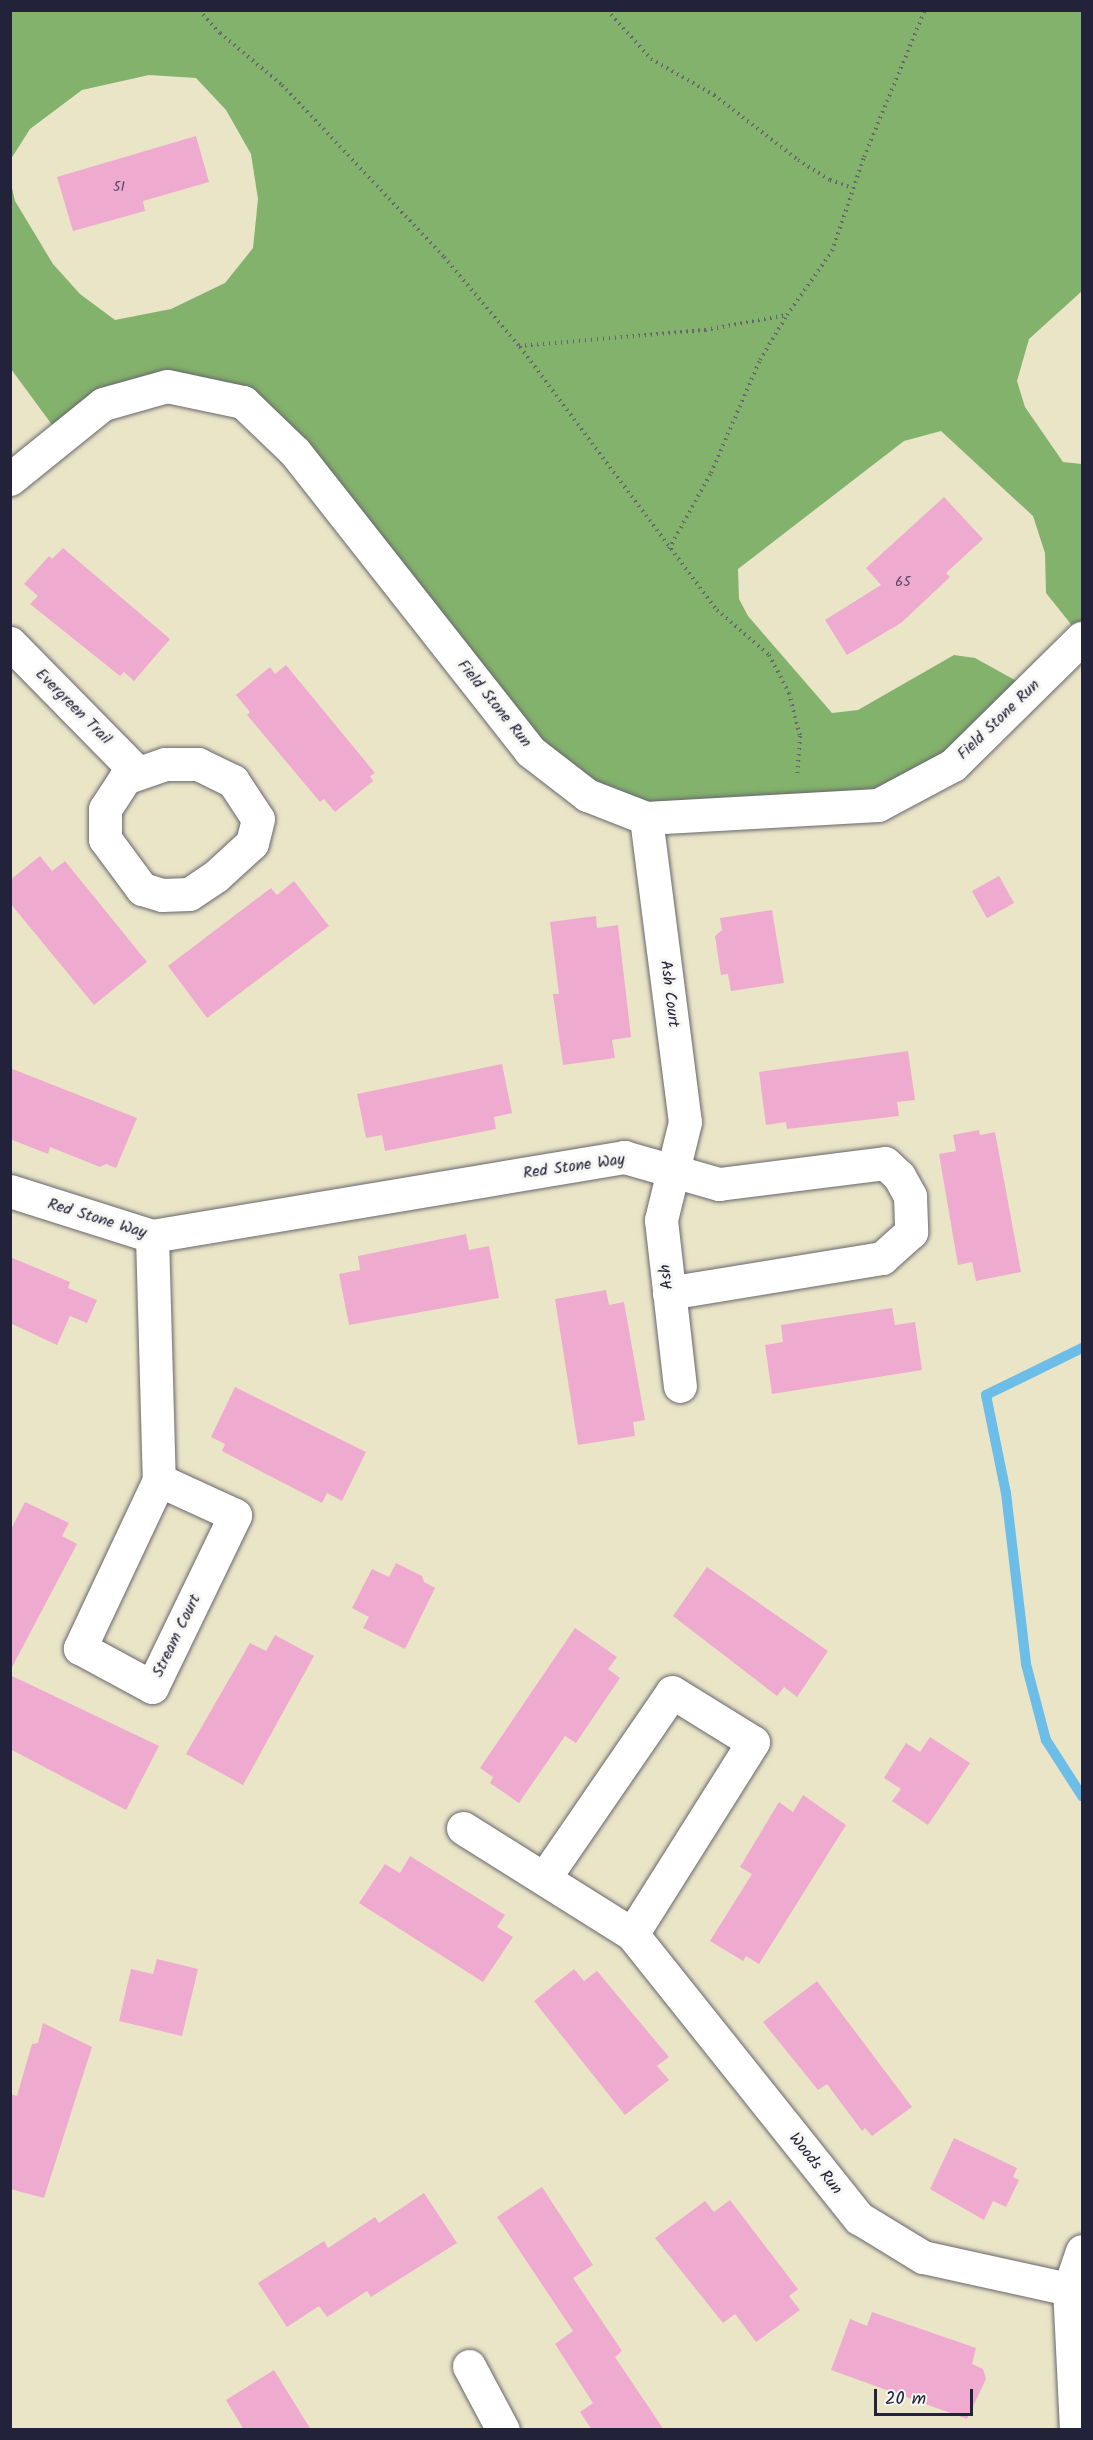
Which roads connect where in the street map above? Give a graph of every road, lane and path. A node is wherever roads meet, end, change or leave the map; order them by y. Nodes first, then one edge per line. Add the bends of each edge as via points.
1 (199, 10) edge
2 (607, 10) edge
3 (926, 10) edge
4 (854, 188) junction
5 (787, 315) junction
6 (519, 346) junction
7 (10, 479) edge
8 (669, 549) junction
9 (1083, 638) edge
10 (10, 643) edge
11 (136, 771) junction
12 (794, 810) junction
13 (646, 818) junction
14 (674, 1168) junction
15 (10, 1191) edge
16 (152, 1236) junction
17 (669, 1293) junction
18 (680, 1386) dead end
19 (159, 1480) junction
20 (463, 1828) dead end
21 (545, 1877) junction
22 (632, 1934) junction
23 (1083, 2251) edge
24 (1069, 2289) junction
25 (469, 2366) dead end
26 (503, 2430) edge
27 (1076, 2430) edge

1 - 6 path via 282,85 444,257
2 - 4 path via 651,59 714,95 798,160 830,180
3 - 4 path
4 - 5 path via 832,251
5 - 6 path via 705,330
5 - 8 path via 760,360 711,472
6 - 8 path via 627,486
7 - 13 street, Field Stone Run via 103,404 167,386 243,402 295,452 530,751 586,795
8 - 12 path via 717,610 769,655 789,693 800,736
9 - 12 street, Field Stone Run via 953,765 878,806
10 - 11 street, Evergreen Trail
11 - 11 street via 165,764 198,764 232,781 258,819 252,843 189,894 162,895 142,889 105,839 105,808 125,778
12 - 13 street, Field Stone Run
13 - 14 street, Ash Court via 685,1122
14 - 16 street, Red Stone Way via 624,1157
14 - 17 street, Ash via 661,1220
14 - 17 street, Red Stone Way via 719,1185 885,1163 899,1176 910,1196 911,1232 882,1258
15 - 16 street, Red Stone Way
16 - 19 street, Stream Court
17 - 18 street, Ash
19 - 19 street, Stream Court via 80,1648 152,1687 236,1515
20 - 21 street, Woods Run
21 - 22 street, Woods Run
21 - 22 street via 672,1692 753,1742
22 - 24 street, Woods Run via 860,2218 923,2257
23 - 24 street
24 - 27 street
25 - 26 street

